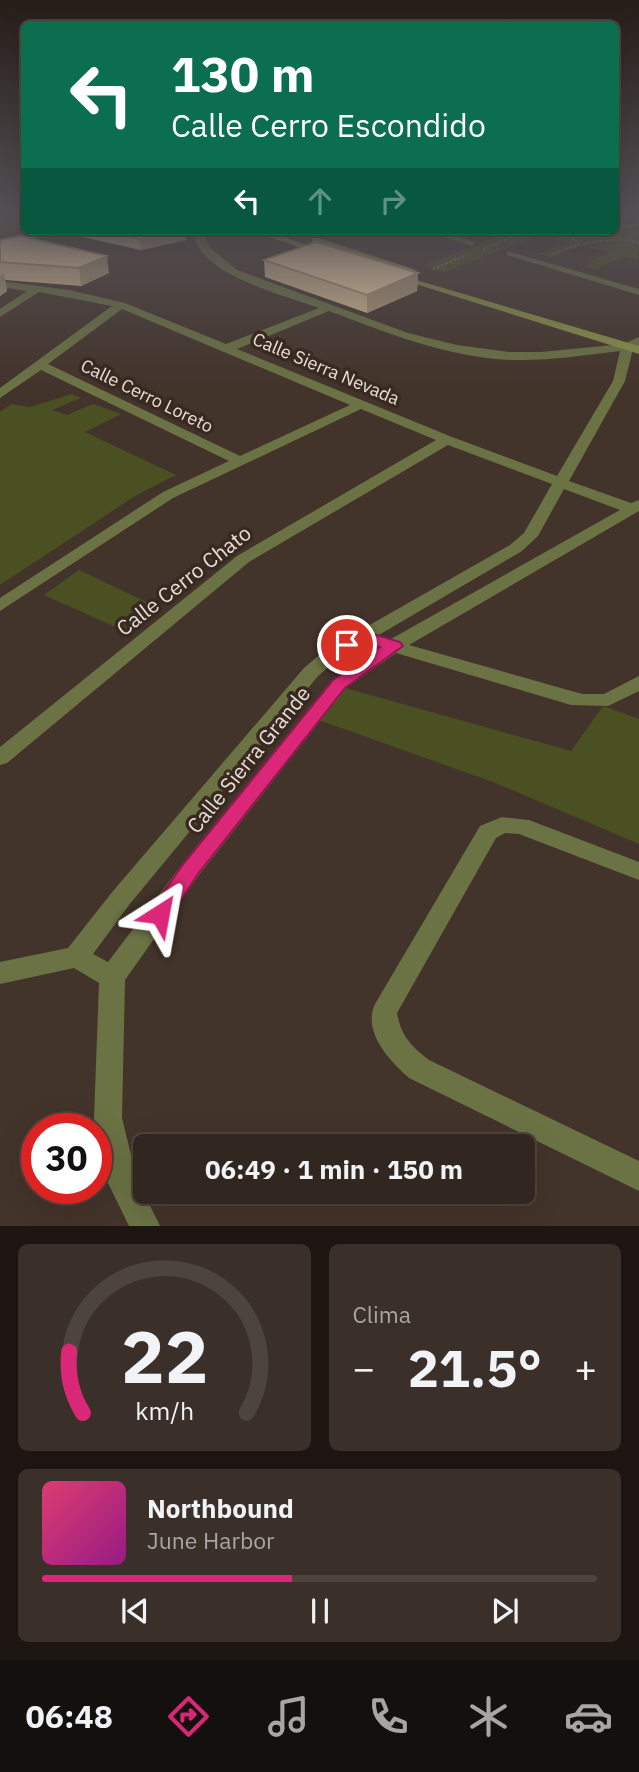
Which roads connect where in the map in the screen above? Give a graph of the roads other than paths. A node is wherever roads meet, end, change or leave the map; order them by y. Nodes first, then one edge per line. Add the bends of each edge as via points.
1 (230, 269) edge
2 (383, 269) edge
3 (403, 269) edge
4 (564, 269) edge
5 (0, 284) edge
6 (38, 288) junction
7 (639, 292) edge
8 (121, 305) junction
9 (328, 307) junction
10 (0, 314) edge
11 (636, 345) edge
12 (228, 348) junction
13 (38, 364) junction
14 (0, 394) edge
15 (362, 404) junction
16 (447, 440) junction
17 (240, 461) junction
18 (560, 483) junction
19 (635, 507) edge
20 (0, 606) edge
21 (363, 636) junction
22 (394, 646) junction
23 (639, 682) edge
24 (0, 758) edge
25 (639, 871) edge
26 (76, 957) junction
27 (0, 973) edge
28 (112, 977) junction
29 (639, 1176) edge
30 (145, 1226) edge

1 - 9 street
2 - 11 street
3 - 11 street
4 - 7 street
5 - 6 street, Calle Sierra Nevada
6 - 8 street, Calle Sierra Nevada
6 - 10 street
8 - 12 street, Calle Sierra Nevada
8 - 13 street
9 - 11 street via 432,344 480,353 541,356
9 - 12 street
11 - 18 street, Calle Sierra Grande
12 - 15 street, Calle Sierra Nevada
13 - 14 street
13 - 17 street, Calle Cerro Loreto
15 - 16 street, Calle Sierra Nevada
15 - 17 street
16 - 18 street, Calle Sierra Nevada
16 - 24 street, Calle Cerro Chato via 243,559
17 - 20 street via 168,495
18 - 19 street, Calle Sierra Nevada
18 - 21 street, Calle Sierra Grande via 530,536 516,548
19 - 22 street, Calle Sierra Grande
21 - 22 street
21 - 26 street, Calle Sierra Grande via 311,672
22 - 23 street via 593,703 612,700
22 - 28 street, Calle Sierra Grande via 339,684 191,869
25 - 29 street via 521,826 502,825 488,832 384,1012 394,1049 419,1069
26 - 27 street
26 - 28 street
28 - 30 street via 108,1118 123,1183

